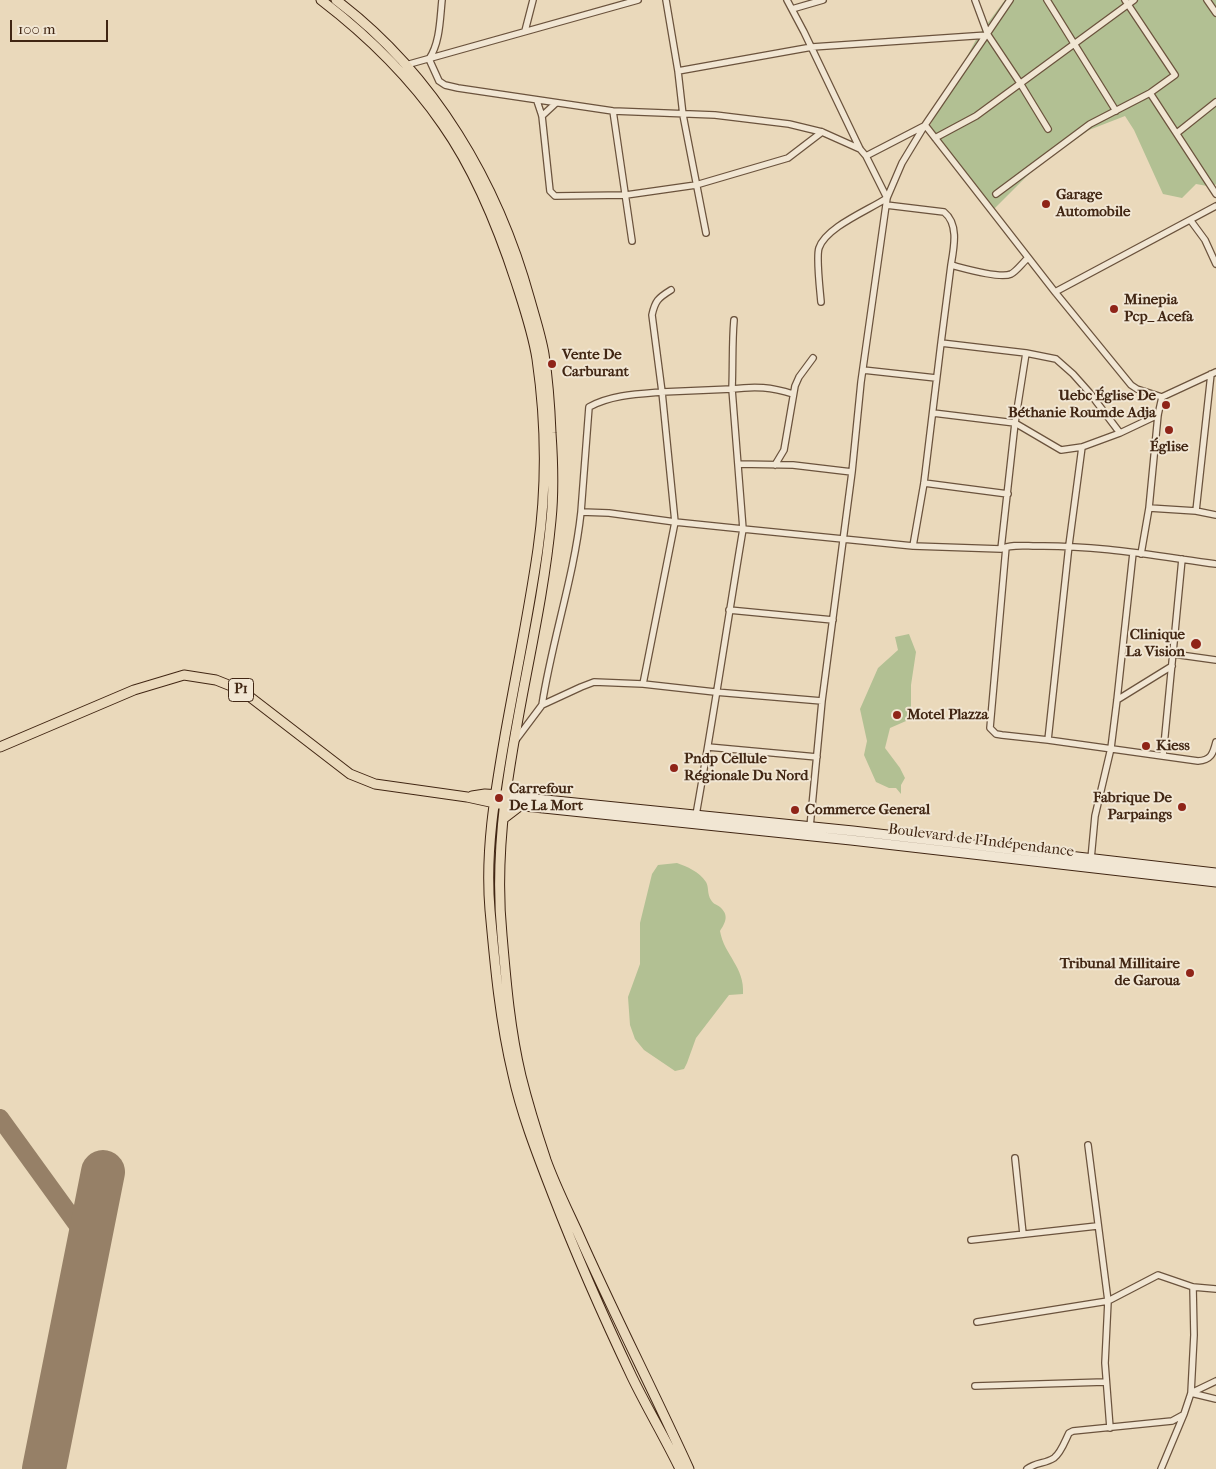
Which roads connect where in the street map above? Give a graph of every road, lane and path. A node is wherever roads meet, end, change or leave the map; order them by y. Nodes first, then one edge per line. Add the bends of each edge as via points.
1 (321, 0) edge
2 (336, 0) edge
3 (442, 0) edge
4 (533, 0) edge
5 (638, 0) edge
6 (666, 0) edge
7 (788, 0) edge
8 (823, 0) edge
9 (975, 0) edge
10 (1010, 0) edge
11 (1046, 0) edge
12 (1134, 0) edge
13 (1207, 0) edge
14 (1126, 2) edge
15 (792, 9) junction
16 (1216, 13) edge
17 (525, 32) junction
18 (988, 35) junction
19 (1074, 43) junction
20 (812, 48) junction
21 (429, 59) junction
22 (406, 65) junction
23 (678, 71) junction
24 (1020, 83) junction
25 (1150, 93) junction
26 (537, 101) junction
27 (1216, 102) edge
28 (556, 104) junction
29 (613, 111) junction
30 (1116, 111) junction
31 (683, 115) junction
32 (542, 116) junction
33 (926, 125) junction
34 (1048, 129) dead end
35 (822, 132) junction
36 (1176, 133) junction
37 (935, 138) junction
38 (860, 149) junction
39 (866, 156) junction
40 (696, 185) junction
41 (996, 194) dead end
42 (1216, 194) edge
43 (626, 195) junction
44 (887, 198) junction
45 (886, 205) junction
46 (1216, 206) edge
47 (1191, 221) junction
48 (706, 233) dead end
49 (632, 241) dead end
50 (1028, 258) junction
51 (1216, 264) edge
52 (951, 265) junction
53 (671, 290) dead end
54 (1055, 292) junction
55 (821, 302) dead end
56 (734, 320) dead end
57 (940, 343) junction
58 (1026, 353) junction
59 (813, 358) dead end
60 (863, 370) junction
61 (1214, 373) edge
62 (936, 378) junction
63 (732, 389) junction
64 (662, 392) junction
65 (794, 394) junction
66 (1162, 397) junction
67 (933, 413) junction
68 (1158, 415) junction
69 (1015, 423) junction
70 (1120, 433) junction
71 (1082, 448) junction
72 (738, 464) junction
73 (775, 465) junction
74 (852, 472) junction
75 (924, 483) junction
76 (1008, 494) junction
77 (1149, 508) junction
78 (581, 512) junction
79 (1196, 512) junction
80 (1216, 515) edge
81 (675, 522) junction
82 (743, 529) junction
83 (844, 538) junction
84 (1069, 545) junction
85 (913, 546) junction
86 (1004, 548) junction
87 (1133, 553) junction
88 (1141, 554) junction
89 (1182, 559) junction
90 (1216, 564) edge
91 (729, 610) junction
92 (833, 620) junction
93 (1172, 654) junction
94 (1216, 660) edge
95 (1172, 666) junction
96 (643, 684) junction
97 (715, 692) junction
98 (1117, 700) junction
99 (822, 701) junction
100 (542, 706) junction
101 (1048, 740) junction
102 (514, 742) junction
103 (1216, 742) edge
104 (0, 747) edge
105 (708, 747) junction
106 (1111, 748) junction
107 (1163, 756) junction
108 (817, 757) junction
109 (495, 799) junction
110 (505, 800) junction
111 (520, 806) junction
112 (696, 815) junction
113 (503, 819) junction
114 (810, 827) junction
115 (1092, 859) junction
116 (1216, 873) edge
117 (1216, 882) edge
118 (1088, 1145) dead end
119 (1015, 1158) dead end
120 (1098, 1226) junction
121 (1023, 1234) junction
122 (971, 1240) dead end
123 (1193, 1286) junction
124 (1216, 1289) edge
125 (1108, 1301) junction
126 (977, 1322) dead end
127 (1216, 1381) edge
128 (1105, 1382) junction
129 (975, 1386) dead end
130 (1191, 1393) junction
131 (1216, 1400) edge
132 (1184, 1414) junction
133 (1110, 1428) junction
134 (680, 1469) edge
135 (689, 1469) edge
136 (1027, 1469) edge
137 (1161, 1469) edge

1 - 109 main road via 377,47 402,73 443,125 465,161 488,205 505,248 536,355 545,463 542,517
2 - 22 main road
3 - 21 street via 439,27
4 - 17 street
5 - 17 street
6 - 23 street
7 - 15 street
8 - 15 street
9 - 18 street
10 - 18 street
11 - 19 street
12 - 14 street
13 - 16 street
14 - 19 street
14 - 25 street via 1175,75
15 - 20 street
17 - 21 street
18 - 20 street
18 - 24 street
18 - 33 street
19 - 24 street
19 - 30 street
20 - 23 street
20 - 38 street
21 - 22 street
21 - 26 street via 436,76 445,84
22 - 102 main road via 452,123 492,196 519,263 544,353 553,463 551,518
23 - 31 street
24 - 34 street
24 - 37 street via 976,116
25 - 30 street
25 - 36 street
26 - 28 street
26 - 32 street
27 - 36 street
28 - 29 street
28 - 32 street
29 - 31 street
29 - 43 street
30 - 41 street via 1090,124
31 - 35 street via 743,118
31 - 40 street
32 - 43 street via 550,191 555,196
33 - 37 street
33 - 39 street
33 - 44 street via 902,163
35 - 38 street
35 - 40 street via 788,158
36 - 42 street
37 - 50 street
38 - 39 street
39 - 44 street
40 - 43 street
40 - 48 street
43 - 49 street
44 - 45 street
44 - 55 street via 824,238 818,248
45 - 52 street via 944,212 950,217 954,235
45 - 60 street
46 - 47 street
47 - 51 street via 1205,240
47 - 54 street
50 - 52 street via 1012,274 1004,275
50 - 54 street
52 - 57 street
53 - 64 street via 659,297 652,315
54 - 66 street via 1131,385
56 - 63 street
57 - 58 street
57 - 62 street
58 - 69 street
58 - 70 street via 1056,359 1065,366
59 - 65 street via 799,377
60 - 62 street
60 - 74 street
61 - 66 street
61 - 79 street
62 - 67 street
63 - 64 street
63 - 65 street via 762,387
63 - 72 street
64 - 78 street via 618,396 589,406
64 - 81 street
65 - 73 street via 784,450
66 - 68 street
67 - 69 street
67 - 75 street
68 - 70 street
68 - 77 street
69 - 71 street via 1061,450
69 - 76 street
70 - 71 street
71 - 84 street
72 - 73 street
72 - 82 street
73 - 74 street
74 - 83 street
75 - 76 street
75 - 85 street
76 - 86 street
77 - 79 street
77 - 88 street
78 - 81 street
78 - 100 street via 578,543
79 - 80 street
81 - 82 street
81 - 96 street
82 - 83 street
82 - 91 street
83 - 85 street
83 - 92 street
84 - 86 street
84 - 87 street
84 - 101 street
85 - 86 street
86 - 101 street via 990,728 996,734
87 - 88 street
87 - 98 street
88 - 89 street
89 - 90 street
89 - 93 street
91 - 92 street
91 - 97 street
92 - 99 street
93 - 94 street
93 - 95 street
95 - 98 street
95 - 107 street
96 - 97 street
96 - 100 street via 594,682
97 - 99 street
97 - 105 street
98 - 106 street
99 - 108 street
100 - 102 street
101 - 106 street
102 - 110 main road
103 - 107 street via 1212,755 1206,760
104 - 109 main road, P1 via 134,690 184,675 216,680 241,690 350,774 375,784 467,797 485,794
105 - 108 street
105 - 112 street
106 - 107 street
106 - 115 street via 1095,816
108 - 114 street
109 - 110 main road
109 - 134 main road via 490,844 490,906 501,1011 513,1078 535,1149 565,1227 633,1379
110 - 111 main road, Boulevard de l'Indépendance
110 - 112 main road, Boulevard de l'Indépendance
110 - 113 main road
111 - 113 main road
111 - 117 main road, Boulevard de l'Indépendance
112 - 114 main road, Boulevard de l'Indépendance
113 - 135 main road via 498,879 501,930 521,1076 548,1164 605,1295
114 - 115 main road, Boulevard de l'Indépendance
115 - 116 main road, Boulevard de l'Indépendance
118 - 120 street
119 - 121 street
120 - 121 street
120 - 125 street
121 - 122 street
123 - 124 street
123 - 125 street via 1158,1275
123 - 130 street
125 - 126 street
125 - 128 street
127 - 130 street
128 - 129 street
128 - 133 street
130 - 131 street
130 - 132 street
132 - 133 street via 1172,1421
132 - 137 street
133 - 136 street via 1073,1431 1056,1456 1034,1463

